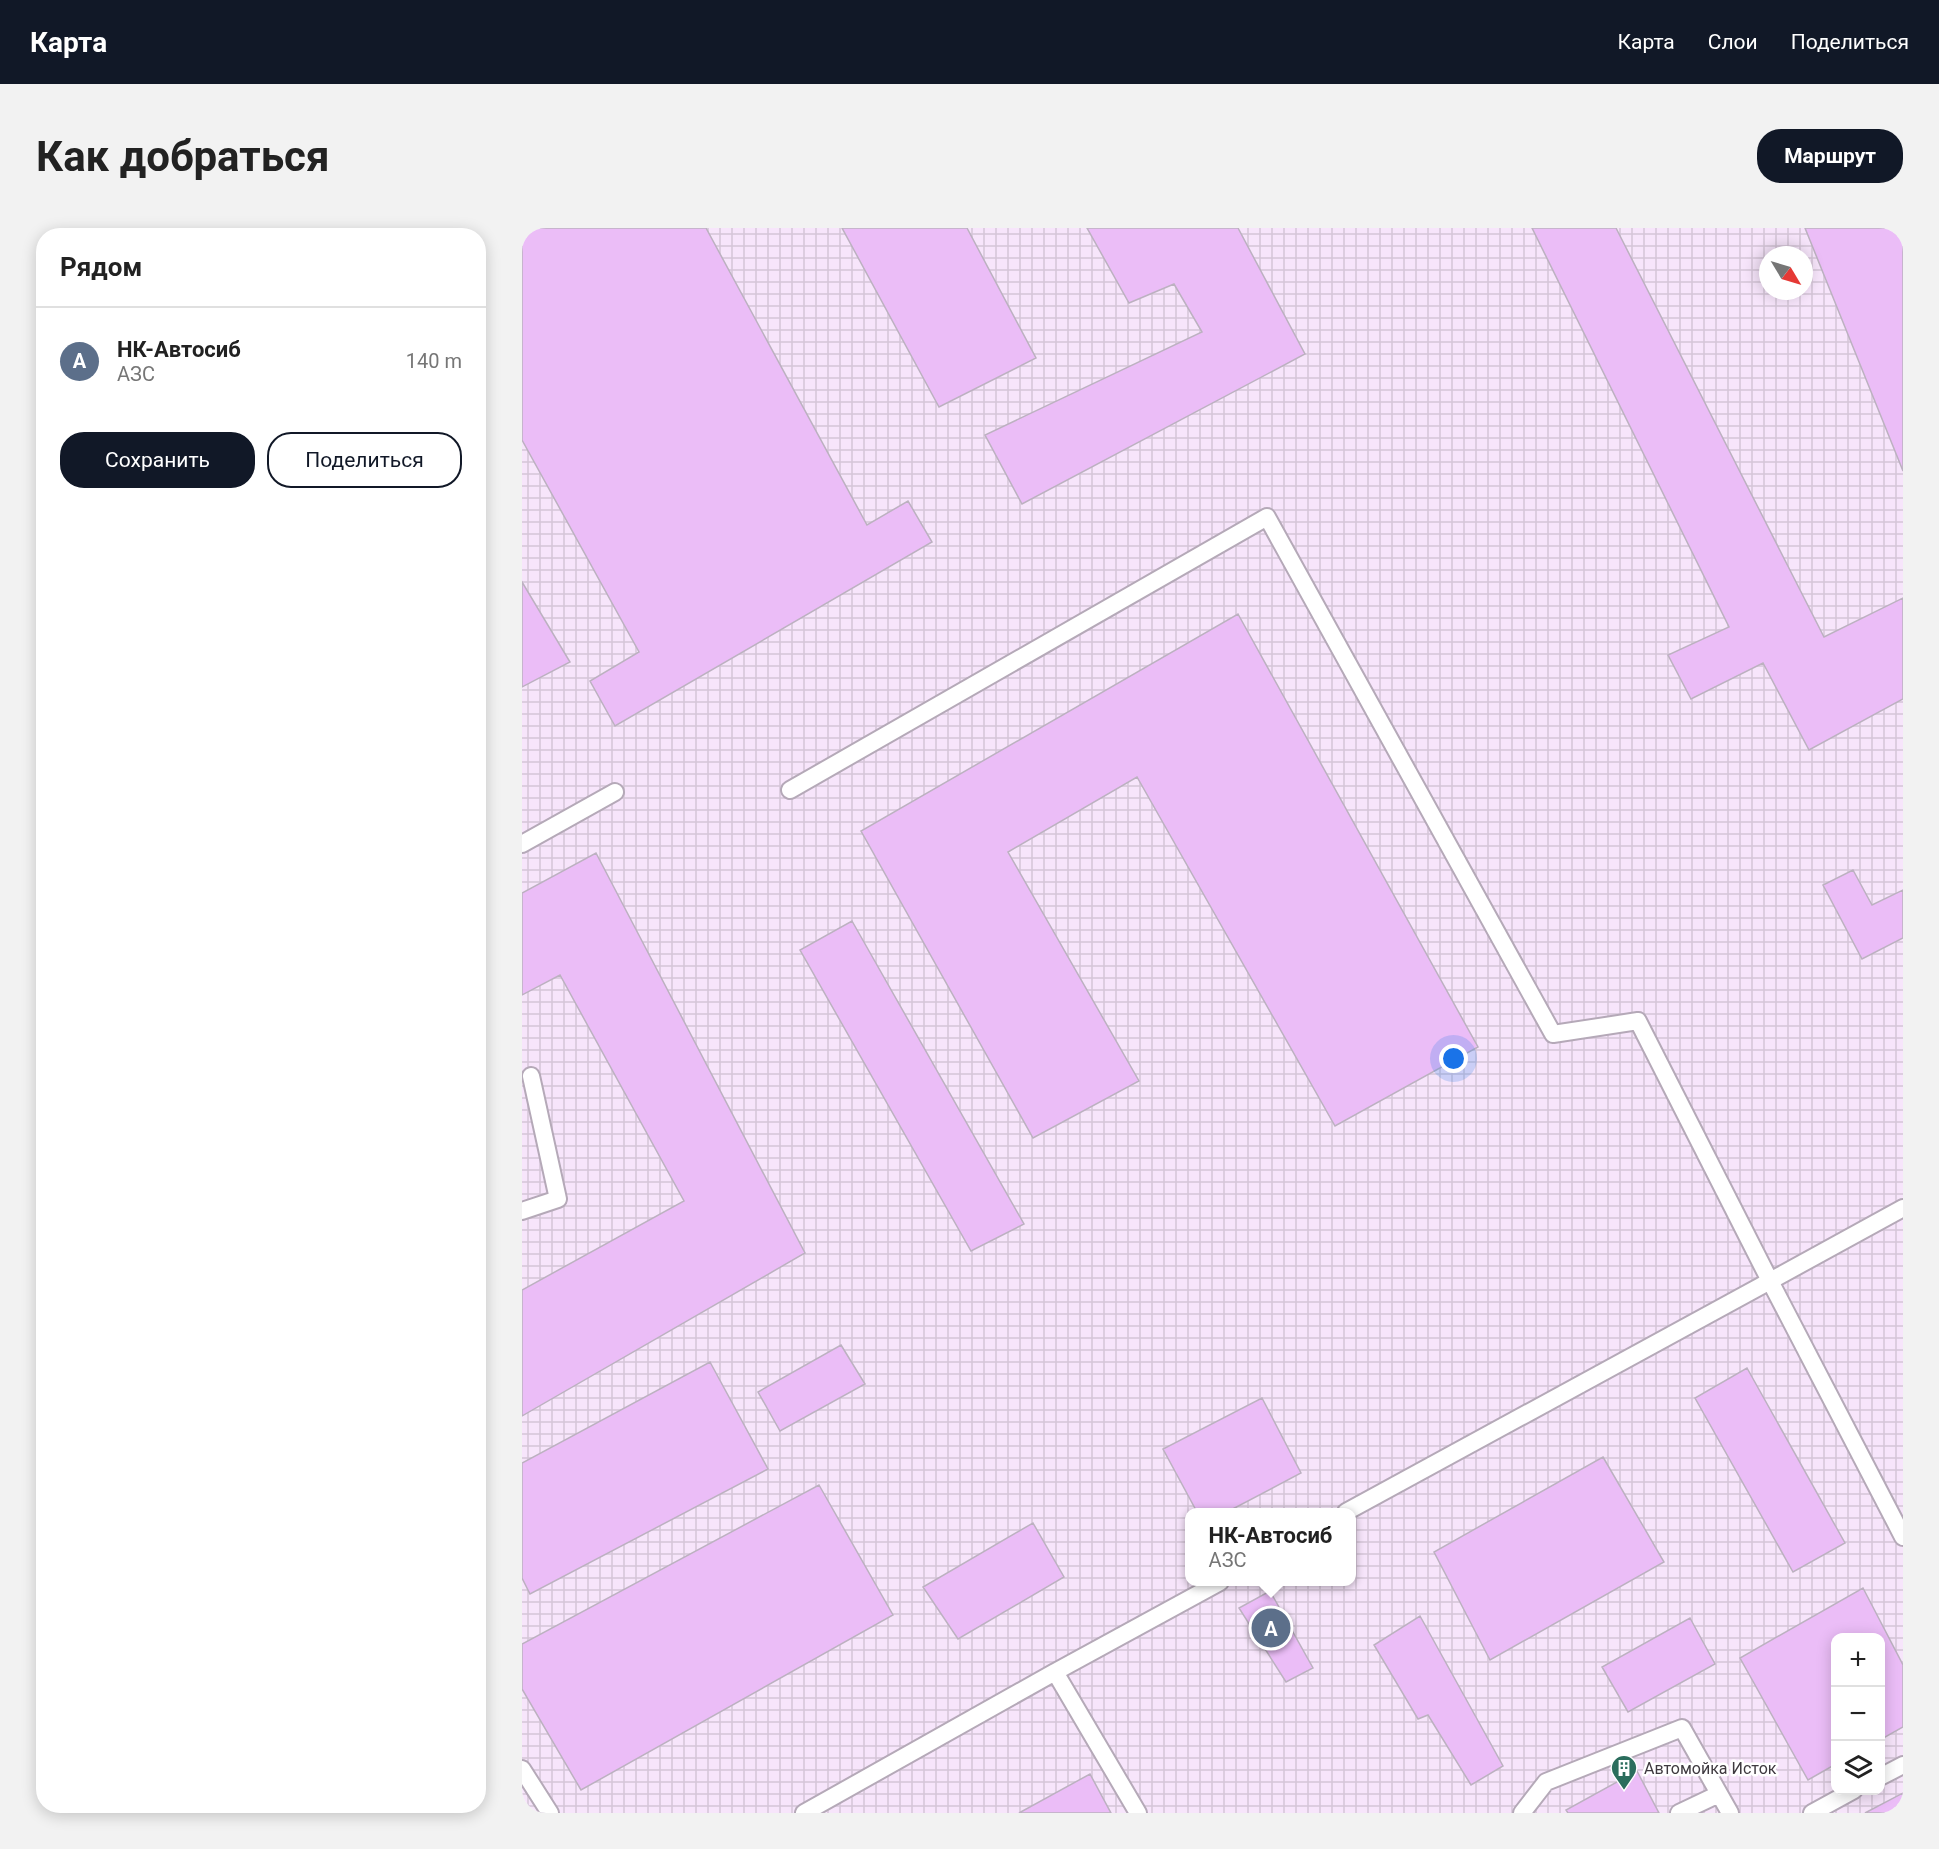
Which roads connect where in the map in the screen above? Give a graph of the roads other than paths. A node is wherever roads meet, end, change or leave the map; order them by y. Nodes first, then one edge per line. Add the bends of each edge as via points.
1 (790, 790) dead end
2 (615, 792) dead end
3 (522, 843) edge
4 (531, 1076) dead end
5 (1903, 1208) edge
6 (522, 1211) edge
7 (1770, 1281) junction
8 (1353, 1508) edge
9 (1903, 1537) edge
10 (1211, 1586) edge
11 (1055, 1672) junction
12 (1903, 1765) edge
13 (522, 1769) edge
14 (1885, 1775) edge
15 (1719, 1794) junction
16 (1846, 1795) edge
17 (550, 1813) edge
18 (804, 1813) edge
19 (1138, 1813) edge
20 (1522, 1813) edge
21 (1679, 1813) edge
22 (1730, 1813) edge
23 (1812, 1813) edge

1 - 7 lane via 1267,517 1552,1034 1638,1021
2 - 3 lane
4 - 6 lane via 558,1199
5 - 7 lane
7 - 8 lane
7 - 9 lane
10 - 11 lane
11 - 18 lane
11 - 19 lane
12 - 14 lane
13 - 17 lane
15 - 20 lane via 1682,1728 1546,1782
15 - 21 lane
15 - 22 lane
16 - 23 lane

